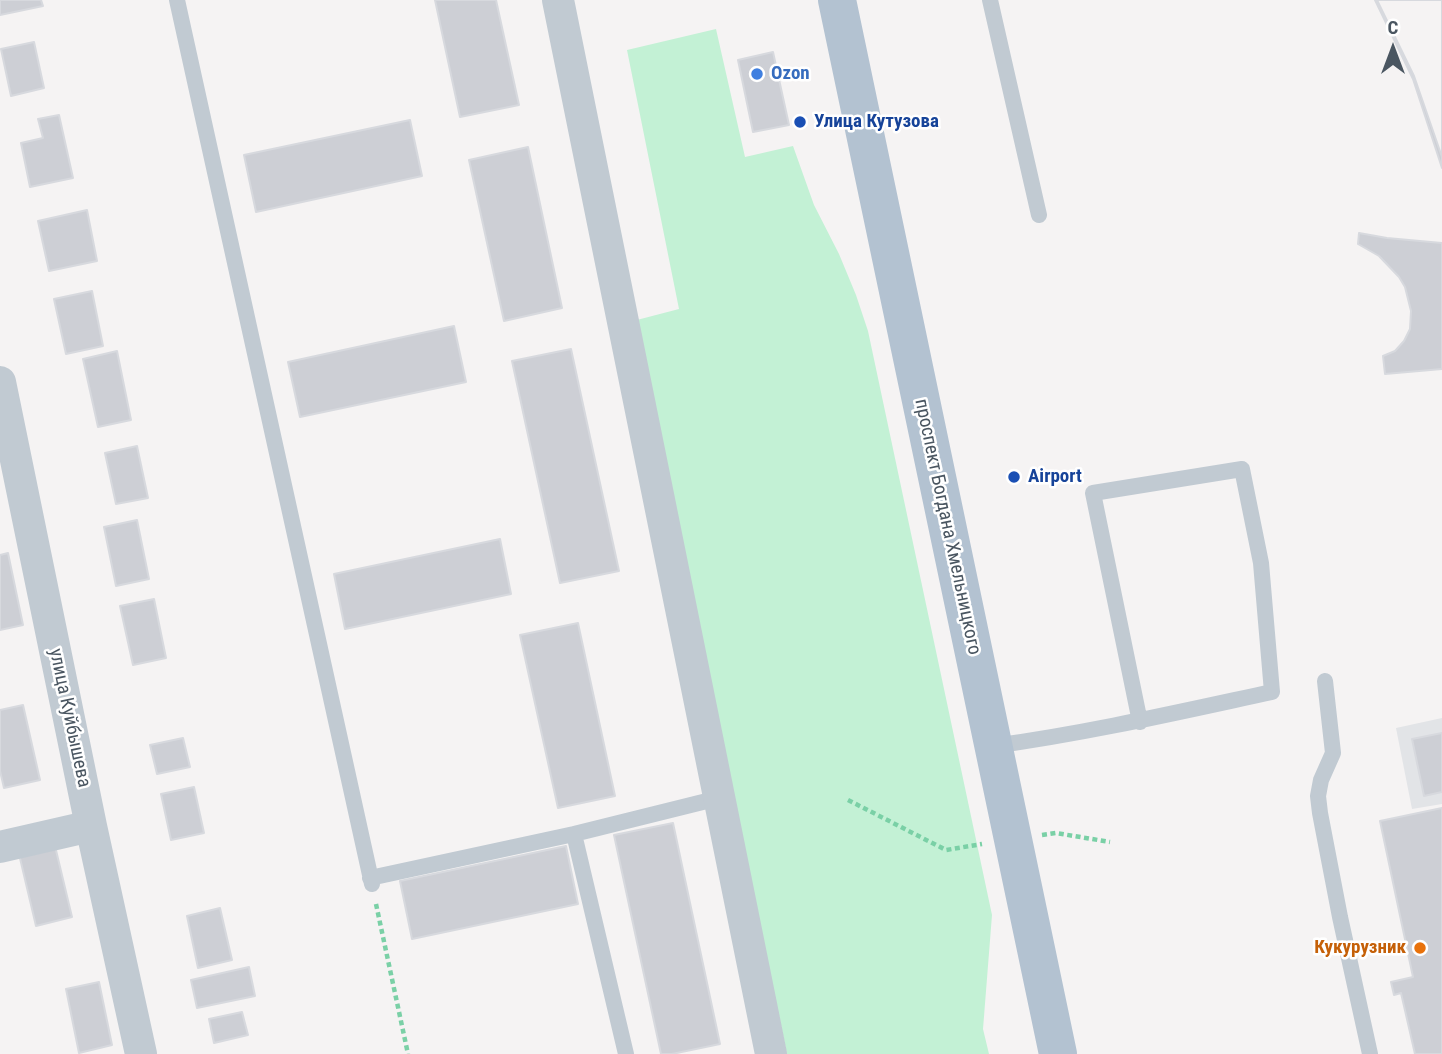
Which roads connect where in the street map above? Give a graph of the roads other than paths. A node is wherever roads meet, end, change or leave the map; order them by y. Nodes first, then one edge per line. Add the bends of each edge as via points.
1 (177, 0) edge
2 (558, 0) edge
3 (837, 0) edge
4 (990, 0) edge
5 (1038, 215) dead end
6 (0, 382) edge
7 (1325, 681) dead end
8 (1140, 722) junction
9 (993, 746) junction
10 (719, 798) junction
11 (91, 827) junction
12 (574, 834) junction
13 (0, 847) edge
14 (141, 1054) edge
15 (626, 1054) edge
16 (771, 1054) edge
17 (1058, 1054) edge
18 (1370, 1054) edge

1 - 12 lane via 371,881
2 - 10 street
3 - 9 main road, проспект Богдана Хмельницкого
4 - 5 lane
6 - 11 street, улица Куйбышева
7 - 18 lane via 1333,753 1321,780 1320,813
8 - 8 lane via 1093,493 1242,470 1261,563 1272,692
8 - 9 lane
9 - 17 main road, проспект Богдана Хмельницкого
10 - 12 lane
10 - 16 street
11 - 13 street
11 - 14 street, улица Куйбышева
12 - 15 lane

